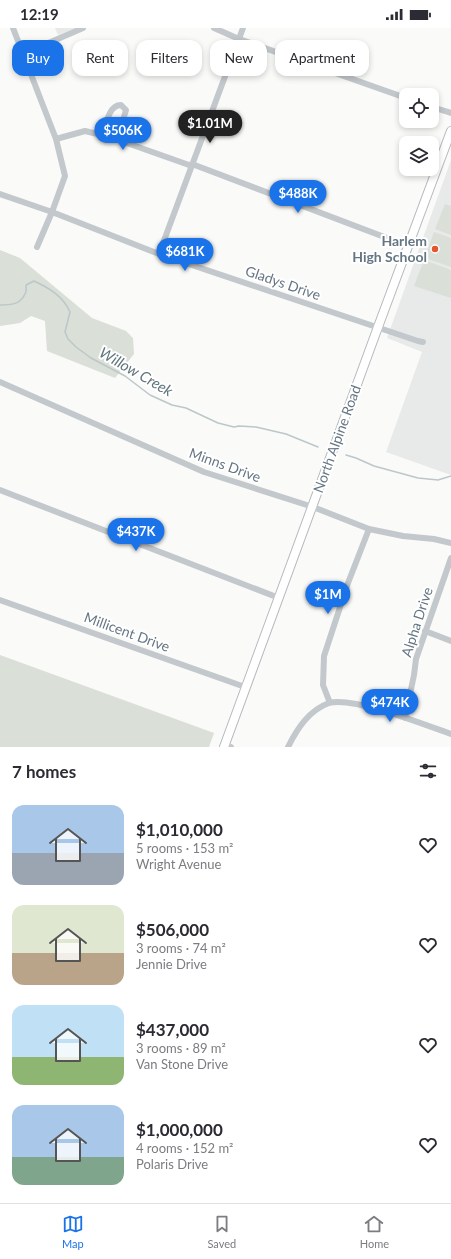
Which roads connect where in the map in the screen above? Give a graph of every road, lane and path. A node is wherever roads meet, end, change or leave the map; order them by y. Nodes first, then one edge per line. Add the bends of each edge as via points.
1 (13, 28) edge
2 (83, 28) edge
3 (214, 28) edge
4 (243, 28) edge
5 (239, 39) junction
6 (18, 40) edge
7 (55, 40) edge
8 (32, 76) edge
9 (399, 96) edge
10 (439, 109) edge
11 (451, 113) edge
12 (451, 131) edge
13 (103, 136) junction
14 (56, 139) junction
15 (117, 140) junction
16 (192, 164) junction
17 (0, 194) edge
18 (52, 212) junction
19 (408, 246) junction
20 (38, 247) dead end
21 (159, 254) junction
22 (378, 327) junction
23 (423, 342) dead end
24 (0, 382) edge
25 (0, 490) edge
26 (313, 507) junction
27 (369, 529) junction
28 (451, 543) edge
29 (451, 558) edge
30 (279, 598) junction
31 (0, 600) edge
32 (425, 631) junction
33 (451, 641) edge
34 (246, 687) junction
35 (330, 703) junction
36 (405, 718) junction
37 (451, 734) edge
38 (227, 746) edge
39 (288, 747) edge

1 - 6 street
2 - 7 street
3 - 5 street
4 - 5 street
5 - 9 street
5 - 16 street
8 - 14 street
10 - 11 street
12 - 19 main road, North Alpine Road
13 - 14 street via 85,132
13 - 15 street
13 - 15 street via 112,109 121,104 126,110
14 - 18 street via 65,176
15 - 16 street
16 - 19 street
16 - 21 street
17 - 18 street, Gladys Drive
18 - 20 street
18 - 21 street, Gladys Drive
19 - 22 main road, North Alpine Road
21 - 22 street, Gladys Drive
22 - 23 street, Gladys Drive
22 - 26 main road, North Alpine Road
24 - 26 street, Minns Drive via 204,472
25 - 30 street
26 - 27 street, Minns Drive
26 - 30 main road, North Alpine Road
27 - 28 street, Minns Drive
27 - 35 street via 324,656 323,685
29 - 32 street, Alpha Drive
30 - 34 main road, North Alpine Road
31 - 34 street, Millicent Drive
32 - 33 street
32 - 36 street, Alpha Drive via 416,659
34 - 38 main road, North Alpine Road
35 - 36 street via 356,703
35 - 39 street via 312,712 296,730
36 - 37 street

